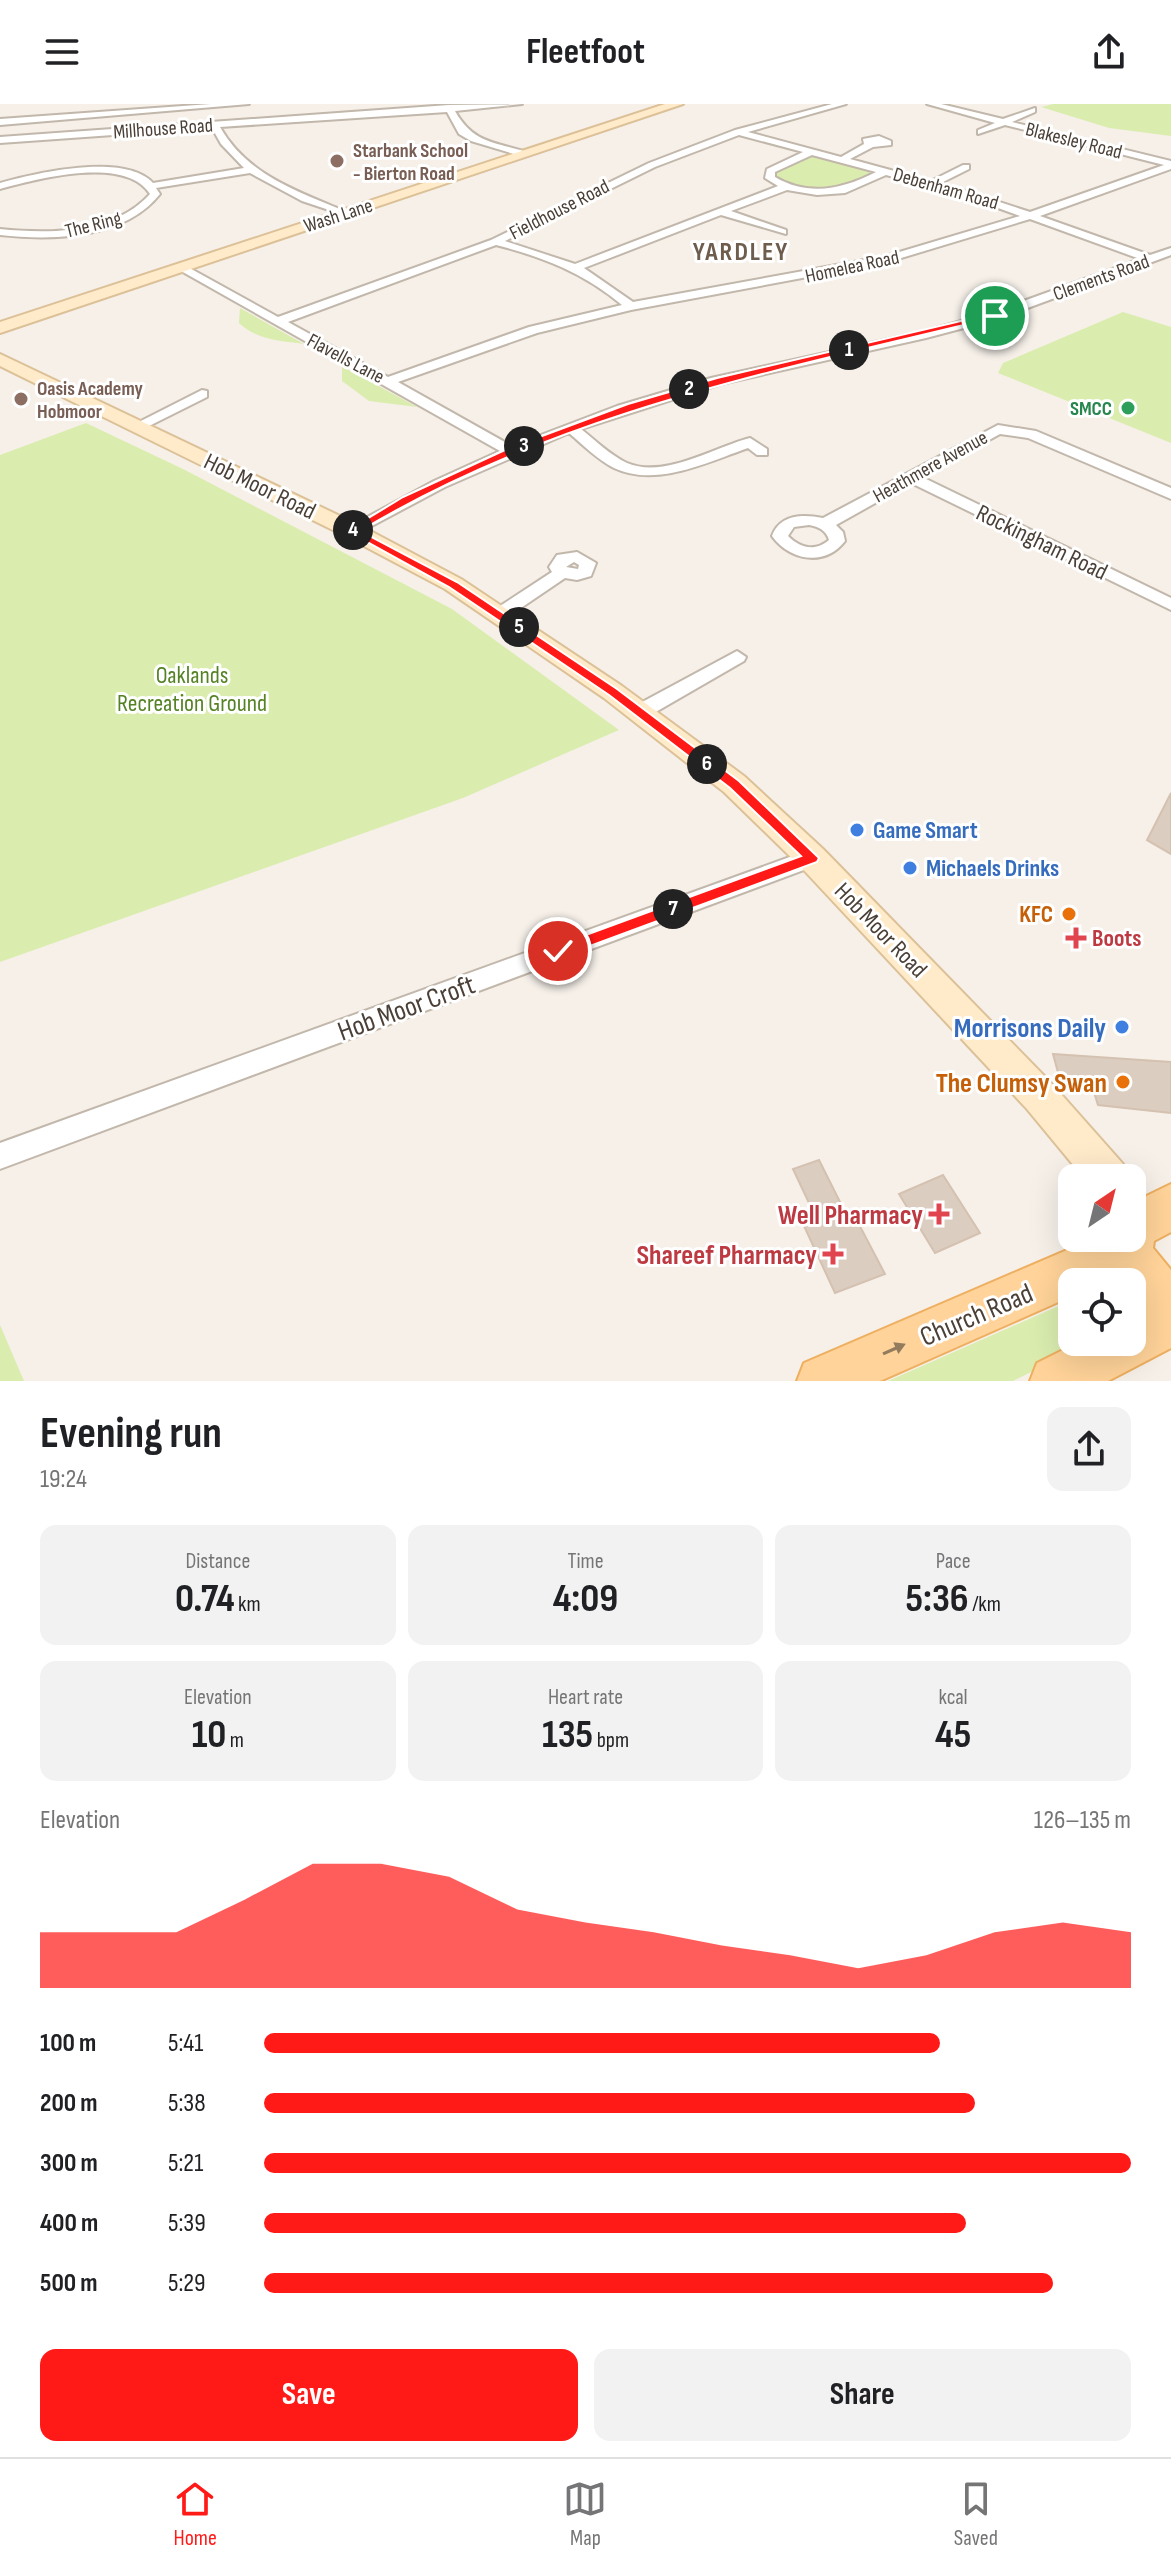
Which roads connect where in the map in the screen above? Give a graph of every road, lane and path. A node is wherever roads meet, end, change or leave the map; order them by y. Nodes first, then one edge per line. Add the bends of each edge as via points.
1 (245, 104) edge
2 (515, 104) edge
3 (677, 104) edge
4 (842, 104) edge
5 (931, 104) edge
6 (35, 105) edge
7 (195, 105) edge
8 (449, 108) junction
9 (1032, 110) dead end
10 (35, 119) junction
11 (0, 122) edge
12 (1002, 122) junction
13 (214, 124) junction
14 (738, 132) junction
15 (981, 132) dead end
16 (0, 140) edge
17 (871, 144) dead end
18 (811, 152) junction
19 (524, 154) junction
20 (842, 160) junction
21 (1171, 165) edge
22 (966, 167) dead end
23 (251, 170) junction
24 (886, 171) junction
25 (934, 183) junction
26 (0, 186) edge
27 (153, 186) junction
28 (787, 186) junction
29 (723, 212) junction
30 (343, 214) junction
31 (1033, 215) junction
32 (0, 232) edge
33 (782, 232) dead end
34 (495, 242) junction
35 (1171, 251) edge
36 (1150, 259) junction
37 (180, 267) junction
38 (577, 267) junction
39 (631, 306) junction
40 (278, 321) junction
41 (0, 328) edge
42 (0, 359) edge
43 (389, 381) junction
44 (202, 394) dead end
45 (138, 426) junction
46 (571, 428) junction
47 (511, 451) junction
48 (762, 452) dead end
49 (912, 478) junction
50 (1171, 494) edge
51 (825, 524) dead end
52 (353, 531) junction
53 (562, 573) dead end
54 (1171, 605) edge
55 (500, 614) junction
56 (737, 657) dead end
57 (640, 712) junction
58 (812, 858) junction
59 (0, 1156) edge
60 (1097, 1164) edge
61 (1085, 1252) edge
62 (1141, 1252) edge
63 (1171, 1299) edge
64 (1171, 1322) edge
65 (1146, 1335) edge
66 (1104, 1356) edge
67 (822, 1381) edge
68 (1055, 1381) edge

1 - 7 street
2 - 8 street, Millhouse Road
3 - 19 street, Wash Lane
4 - 14 street, Fieldhouse Road
5 - 12 street, Blakesley Road
6 - 10 street
7 - 10 street
8 - 13 street, Millhouse Road
8 - 19 street via 462,132
9 - 12 street
10 - 11 street
12 - 15 street
12 - 21 street, Blakesley Road
13 - 16 street, Millhouse Road
13 - 23 street via 223,144
14 - 18 street, Debenham Road
14 - 34 street, Fieldhouse Road via 602,187
17 - 20 street
18 - 20 street, Debenham Road
18 - 28 street via 770,171 774,181
19 - 30 street, Wash Lane
20 - 24 street, Debenham Road
21 - 31 street, Homelea Road
22 - 25 street
23 - 27 street
23 - 30 street
24 - 25 street, Debenham Road
24 - 28 street via 845,190
25 - 31 street, Debenham Road
26 - 27 street, The Ring via 57,172 99,170 134,175
27 - 32 street, The Ring via 149,203 118,221 66,232
28 - 29 street
29 - 33 street
29 - 38 street
30 - 37 street, Wash Lane
31 - 36 street, Debenham Road
31 - 39 street, Homelea Road via 888,259
34 - 38 street
34 - 40 street, Fieldhouse Road
35 - 36 street, Clements Road
36 - 46 street, Clements Road via 995,316 717,381
37 - 40 street, Flavells Lane
37 - 41 street, Wash Lane
38 - 39 street
39 - 43 street, Homelea Road via 533,330
40 - 43 street, Flavells Lane
42 - 45 street, Hob Moor Road
43 - 47 street, Flavells Lane
44 - 45 street
45 - 52 street, Hob Moor Road
46 - 47 street, Clements Road
46 - 48 street via 618,464 636,470 681,465 750,442
47 - 52 street, Clements Road via 406,499
49 - 50 street, Heathmere Avenue via 1007,428
49 - 51 street, Heathmere Avenue
49 - 54 street, Rockingham Road
52 - 55 street, Hob Moor Road
53 - 55 street
55 - 57 street, Hob Moor Road
56 - 57 street
57 - 58 street, Hob Moor Road via 734,784
58 - 59 street, Hob Moor Croft
58 - 60 street, Hob Moor Road
67 -> 61 main road, Church Road
62 - 63 main road, Church Road via 1141,1274
64 - 65 main road
66 - 68 main road

